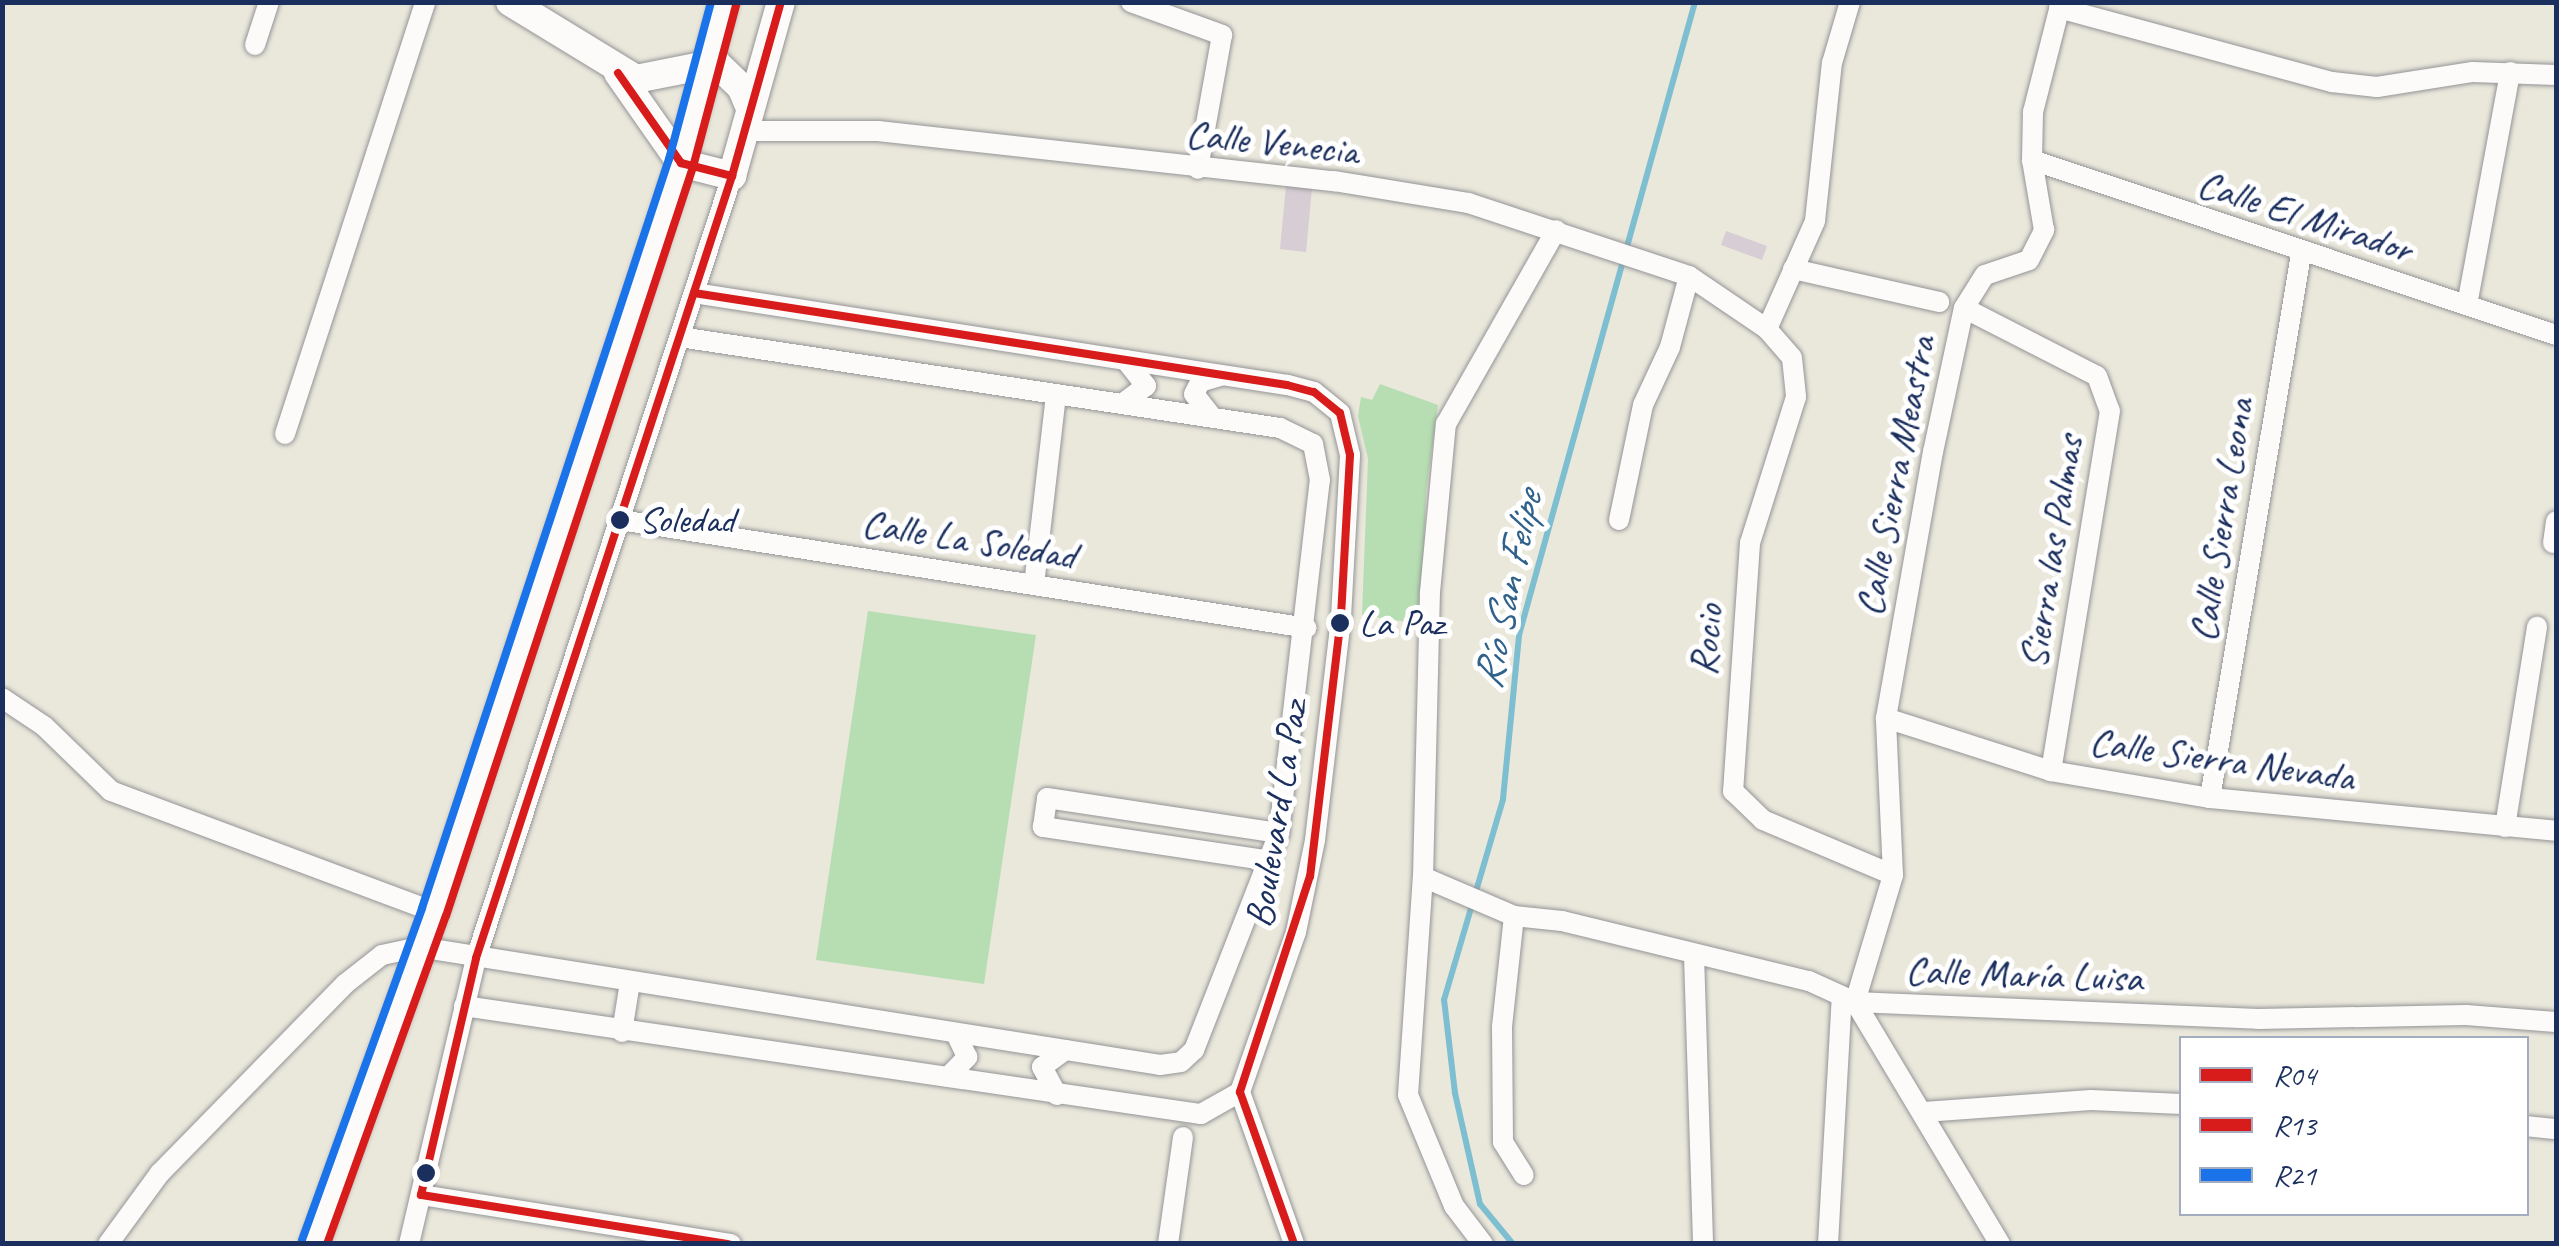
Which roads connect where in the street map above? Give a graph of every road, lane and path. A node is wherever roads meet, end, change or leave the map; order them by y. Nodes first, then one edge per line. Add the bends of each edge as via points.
1 (268, 2) edge
2 (425, 2) edge
3 (510, 2) edge
4 (724, 2) edge
5 (781, 2) edge
6 (1131, 2) edge
7 (1850, 2) edge
8 (2060, 5) edge
9 (255, 45) dead end
10 (704, 62) junction
11 (2510, 72) junction
12 (618, 73) junction
13 (2556, 75) edge
14 (746, 119) junction
15 (2032, 160) junction
16 (681, 163) junction
17 (1198, 168) junction
18 (732, 176) junction
19 (1556, 230) junction
20 (2301, 254) junction
21 (1793, 269) junction
22 (1688, 276) junction
23 (694, 293) junction
24 (1939, 302) dead end
25 (2467, 305) junction
26 (1964, 308) junction
27 (1768, 328) junction
28 (2556, 335) edge
29 (680, 337) junction
30 (1126, 360) junction
31 (1222, 375) junction
32 (1056, 394) junction
33 (1122, 404) junction
34 (1214, 418) junction
35 (285, 434) dead end
36 (620, 520) junction
37 (1620, 520) dead end
38 (2556, 521) edge
39 (2553, 543) dead end
40 (1034, 585) junction
41 (2537, 627) dead end
42 (1307, 628) junction
43 (2, 698) edge
44 (1886, 718) junction
45 (2050, 771) junction
46 (2210, 798) junction
47 (2504, 826) junction
48 (2556, 831) edge
49 (1279, 833) junction
50 (1271, 861) junction
51 (1893, 876) junction
52 (1423, 878) junction
53 (434, 912) junction
54 (1508, 913) junction
55 (418, 948) junction
56 (1694, 955) junction
57 (476, 958) junction
58 (630, 982) junction
59 (1849, 999) junction
60 (464, 1006) junction
61 (2556, 1022) edge
62 (622, 1032) junction
63 (956, 1033) junction
64 (1065, 1050) junction
65 (948, 1077) junction
66 (1240, 1092) junction
67 (1057, 1095) junction
68 (2179, 1104) edge
69 (1924, 1112) junction
70 (2529, 1126) edge
71 (2556, 1128) edge
72 (1183, 1137) dead end
73 (1524, 1175) dead end
74 (421, 1195) junction
75 (108, 1244) edge
76 (314, 1244) edge
77 (409, 1244) edge
78 (731, 1244) edge
79 (1168, 1244) edge
80 (1294, 1244) edge
81 (1482, 1244) edge
82 (1703, 1244) edge
83 (1828, 1244) edge
84 (2000, 1244) edge

1 - 9 street
2 - 35 street
3 - 12 main road
4 - 10 main road
5 - 14 main road
6 - 17 street via 1222,35
7 - 21 street via 1832,63 1815,221
8 - 11 street via 2332,82 2377,86
8 - 15 street, Calle Sierra Meastra via 2033,112
10 - 12 main road via 654,79
10 - 14 main road via 731,76
10 - 16 main road
11 - 13 street
11 - 25 street
12 - 16 main road
14 - 17 street, Calle Venecia
14 - 18 main road
15 - 20 street, Calle El Mirador
15 - 26 street, Calle Sierra Meastra via 2044,230 2028,260 1985,275
16 - 18 main road
16 - 53 main road
17 - 19 street, Calle Venecia via 1468,203
18 - 23 street
19 - 22 street, Calle Venecia
19 - 52 street via 1456,400 1440,452
20 - 25 street, Calle El Mirador
20 - 46 street, Calle Sierra Leona
21 - 24 street
21 - 27 street
22 - 27 street, Calle Venecia
22 - 37 street via 1670,348 1644,405
23 - 29 street
23 - 30 street, Boulevard La Paz
25 - 28 street, Calle El Mirador
26 - 44 street, Calle Sierra Meastra
26 - 45 street, Sierra las Palmas via 2097,376 2110,411
27 - 51 street, Rocio via 1792,358 1796,396 1750,543 1733,790 1763,820
29 - 32 street, Boulevard La Paz
29 - 36 street
30 - 31 street, Boulevard La Paz
30 - 33 street via 1146,386
31 - 34 street via 1200,382 1194,394
31 - 66 street, Boulevard La Paz via 1304,388 1323,398 1346,423 1350,455 1341,616 1310,876
32 - 33 street, Boulevard La Paz
32 - 40 street
33 - 34 street, Boulevard La Paz
34 - 42 street, Boulevard La Paz via 1293,430 1318,455
36 - 40 street, Calle La Soledad
36 - 57 street
38 - 39 street
40 - 42 street, Calle La Soledad
41 - 47 street
42 - 49 street, Boulevard La Paz
43 - 53 street via 44,726 110,791
44 - 45 street, Calle Sierra Nevada
44 - 51 street, Calle Sierra Meastra
45 - 46 street, Calle Sierra Nevada
46 - 47 street, Calle Sierra Nevada
47 - 48 street, Calle Sierra Nevada
49 - 50 street, Boulevard La Paz
49 - 50 street via 1047,798 1042,827
50 - 64 street, Boulevard La Paz via 1188,1057 1160,1065
51 - 59 street, Calle Sierra Meastra
52 - 54 street, Calle María Luisa
52 - 81 street via 1408,1095 1454,1206
53 - 55 main road
54 - 56 street, Calle María Luisa
54 - 73 street via 1503,1142
55 - 57 street, Boulevard La Paz
55 - 75 street via 382,955 345,984 160,1173
55 - 76 main road
56 - 59 street, Calle María Luisa via 1809,981
56 - 82 street
57 - 58 street, Boulevard La Paz
57 - 60 street
58 - 62 street
58 - 63 street, Boulevard La Paz
59 - 61 street, Calle María Luisa via 2258,1019 2466,1015
59 - 69 street
59 - 83 street, Calle Sierra Meastra
60 - 62 street
60 - 74 street
62 - 65 street
63 - 64 street, Boulevard La Paz
63 - 65 street via 967,1058
64 - 67 street via 1042,1067
65 - 67 street
66 - 67 street via 1215,1110 1186,1115
66 - 80 street
68 - 69 street via 2091,1100
69 - 84 street
70 - 71 street
72 - 79 street
74 - 77 street
74 - 78 street

